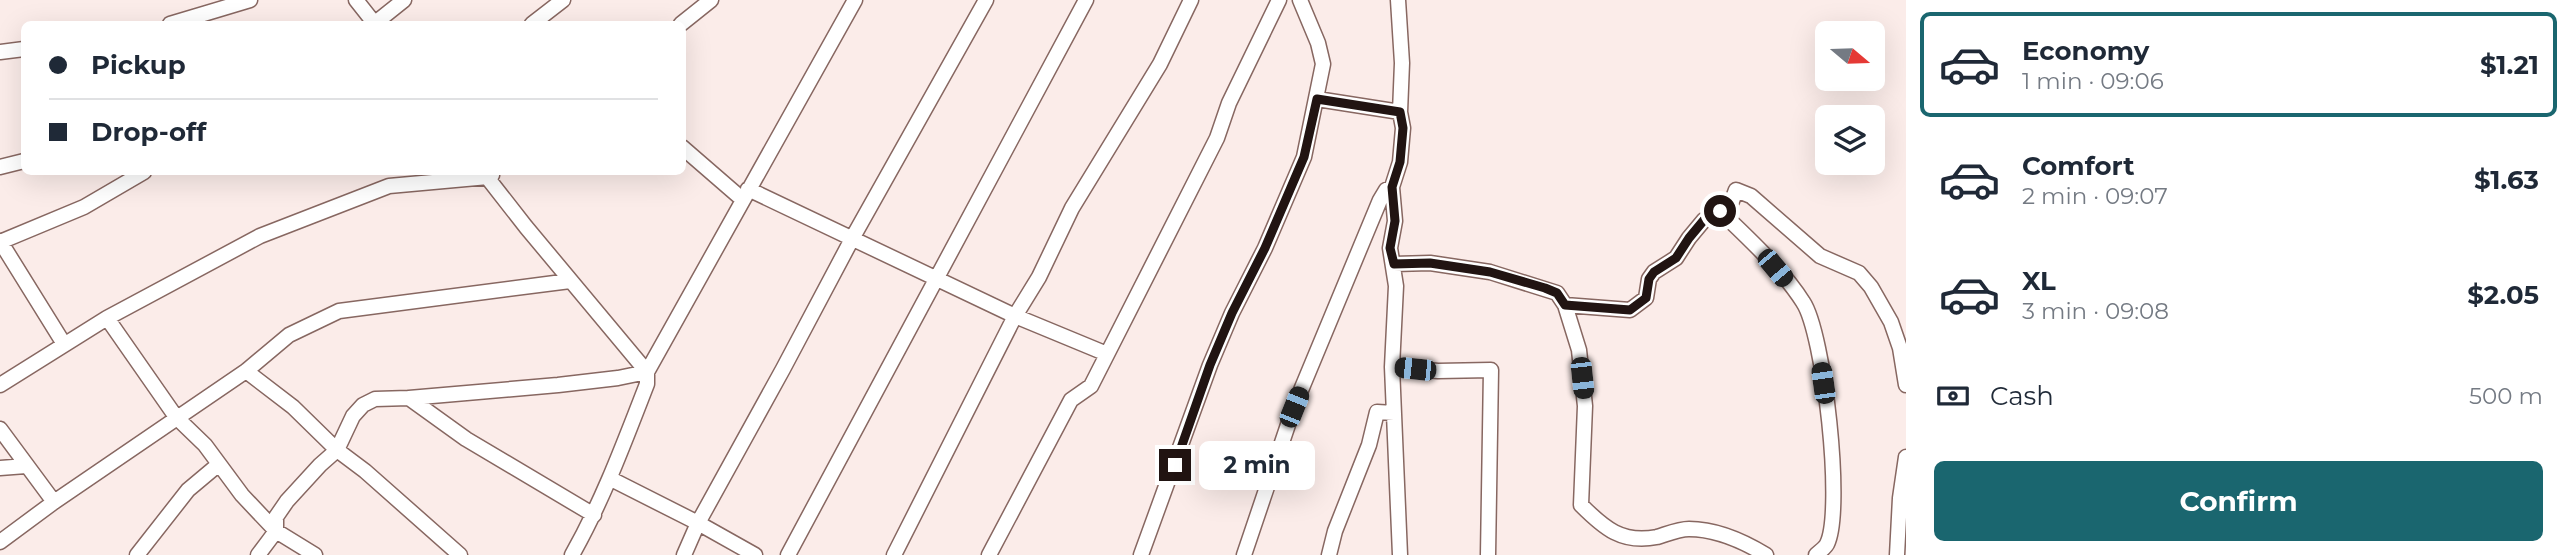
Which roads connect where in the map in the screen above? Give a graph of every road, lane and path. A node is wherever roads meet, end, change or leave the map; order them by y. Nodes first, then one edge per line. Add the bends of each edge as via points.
1 (250, 0) edge
2 (356, 0) edge
3 (404, 0) edge
4 (563, 0) edge
5 (855, 0) edge
6 (986, 0) edge
7 (1086, 0) edge
8 (1191, 0) edge
9 (1279, 0) edge
10 (1300, 0) edge
11 (1398, 0) edge
12 (702, 3) edge
13 (180, 21) edge
14 (373, 21) edge
15 (379, 21) edge
16 (536, 21) edge
17 (684, 21) edge
18 (21, 49) edge
19 (0, 52) edge
20 (1317, 99) junction
21 (1400, 112) junction
22 (686, 150) edge
23 (21, 162) edge
24 (0, 167) edge
25 (139, 175) edge
26 (474, 175) edge
27 (490, 175) edge
28 (1392, 187) junction
29 (745, 194) junction
30 (1720, 211) junction
31 (853, 237) junction
32 (0, 242) edge
33 (1394, 264) junction
34 (936, 279) junction
35 (570, 281) junction
36 (1565, 305) junction
37 (1015, 316) junction
38 (107, 318) junction
39 (64, 344) junction
40 (1107, 354) junction
41 (1392, 367) junction
42 (246, 371) junction
43 (647, 372) junction
44 (0, 385) edge
45 (1906, 385) edge
46 (409, 398) junction
47 (1394, 413) junction
48 (176, 417) junction
49 (0, 429) edge
50 (337, 450) junction
51 (1906, 457) edge
52 (219, 464) junction
53 (26, 466) junction
54 (0, 468) edge
55 (611, 479) junction
56 (54, 502) junction
57 (594, 515) junction
58 (698, 523) junction
59 (275, 531) junction
60 (0, 542) edge
61 (137, 555) edge
62 (258, 555) edge
63 (315, 555) edge
64 (460, 555) edge
65 (572, 555) edge
66 (684, 555) edge
67 (755, 555) edge
68 (788, 555) edge
69 (894, 555) edge
70 (989, 555) edge
71 (1141, 555) edge
72 (1244, 555) edge
73 (1329, 555) edge
74 (1400, 555) edge
75 (1488, 555) edge
76 (1766, 555) edge
77 (1816, 555) edge
78 (1897, 555) edge

1 - 13 street
2 - 14 street
3 - 15 street
4 - 16 street
5 - 29 street
6 - 31 street
7 - 34 street
8 - 37 street via 1160,65 1072,208
9 - 40 street via 1217,138
10 - 20 street via 1323,64
11 - 21 street
12 - 17 street
18 - 19 street
20 - 21 street
20 - 71 street via 1304,157 1210,365
21 - 28 street via 1400,162
22 - 29 street
23 - 24 street
25 - 32 street via 84,207
26 - 38 street via 389,186 334,206 260,236
27 - 35 street
28 - 33 street via 1395,221 1390,248
28 - 72 street via 1380,200 1299,395
29 - 31 street
29 - 43 street
30 - 36 street via 1704,220 1676,258 1654,272 1646,298 1630,310
30 - 45 street via 1736,190 1751,196 1820,256 1859,273 1891,322
30 - 77 street via 1805,303 1820,356 1834,463 1832,522 1827,545
31 - 34 street
31 - 58 street
32 - 39 street
33 - 36 street via 1430,263 1490,272 1557,293
33 - 41 street
34 - 37 street
34 - 68 street
35 - 42 street via 339,311 289,335
35 - 43 street
36 - 76 street via 1579,350 1585,406 1581,505 1598,522 1634,540 1687,528 1713,532
37 - 40 street
37 - 69 street
38 - 39 street
38 - 48 street
39 - 44 street
40 - 70 street via 1091,386 1071,401
41 - 47 street
41 - 75 street via 1491,370
42 - 48 street
42 - 50 street via 293,407
43 - 46 street via 606,380
43 - 55 street via 647,384
46 - 50 street via 375,399 363,405
46 - 57 street via 466,439
47 - 73 street via 1377,412
47 - 74 street
48 - 52 street
48 - 56 street
49 - 53 street
50 - 59 street via 287,501 276,517
50 - 64 street
51 - 78 street
52 - 59 street
52 - 61 street via 188,490
53 - 54 street
53 - 56 street
55 - 57 street
55 - 58 street
56 - 60 street
57 - 65 street
58 - 66 street
58 - 67 street
59 - 62 street
59 - 63 street

